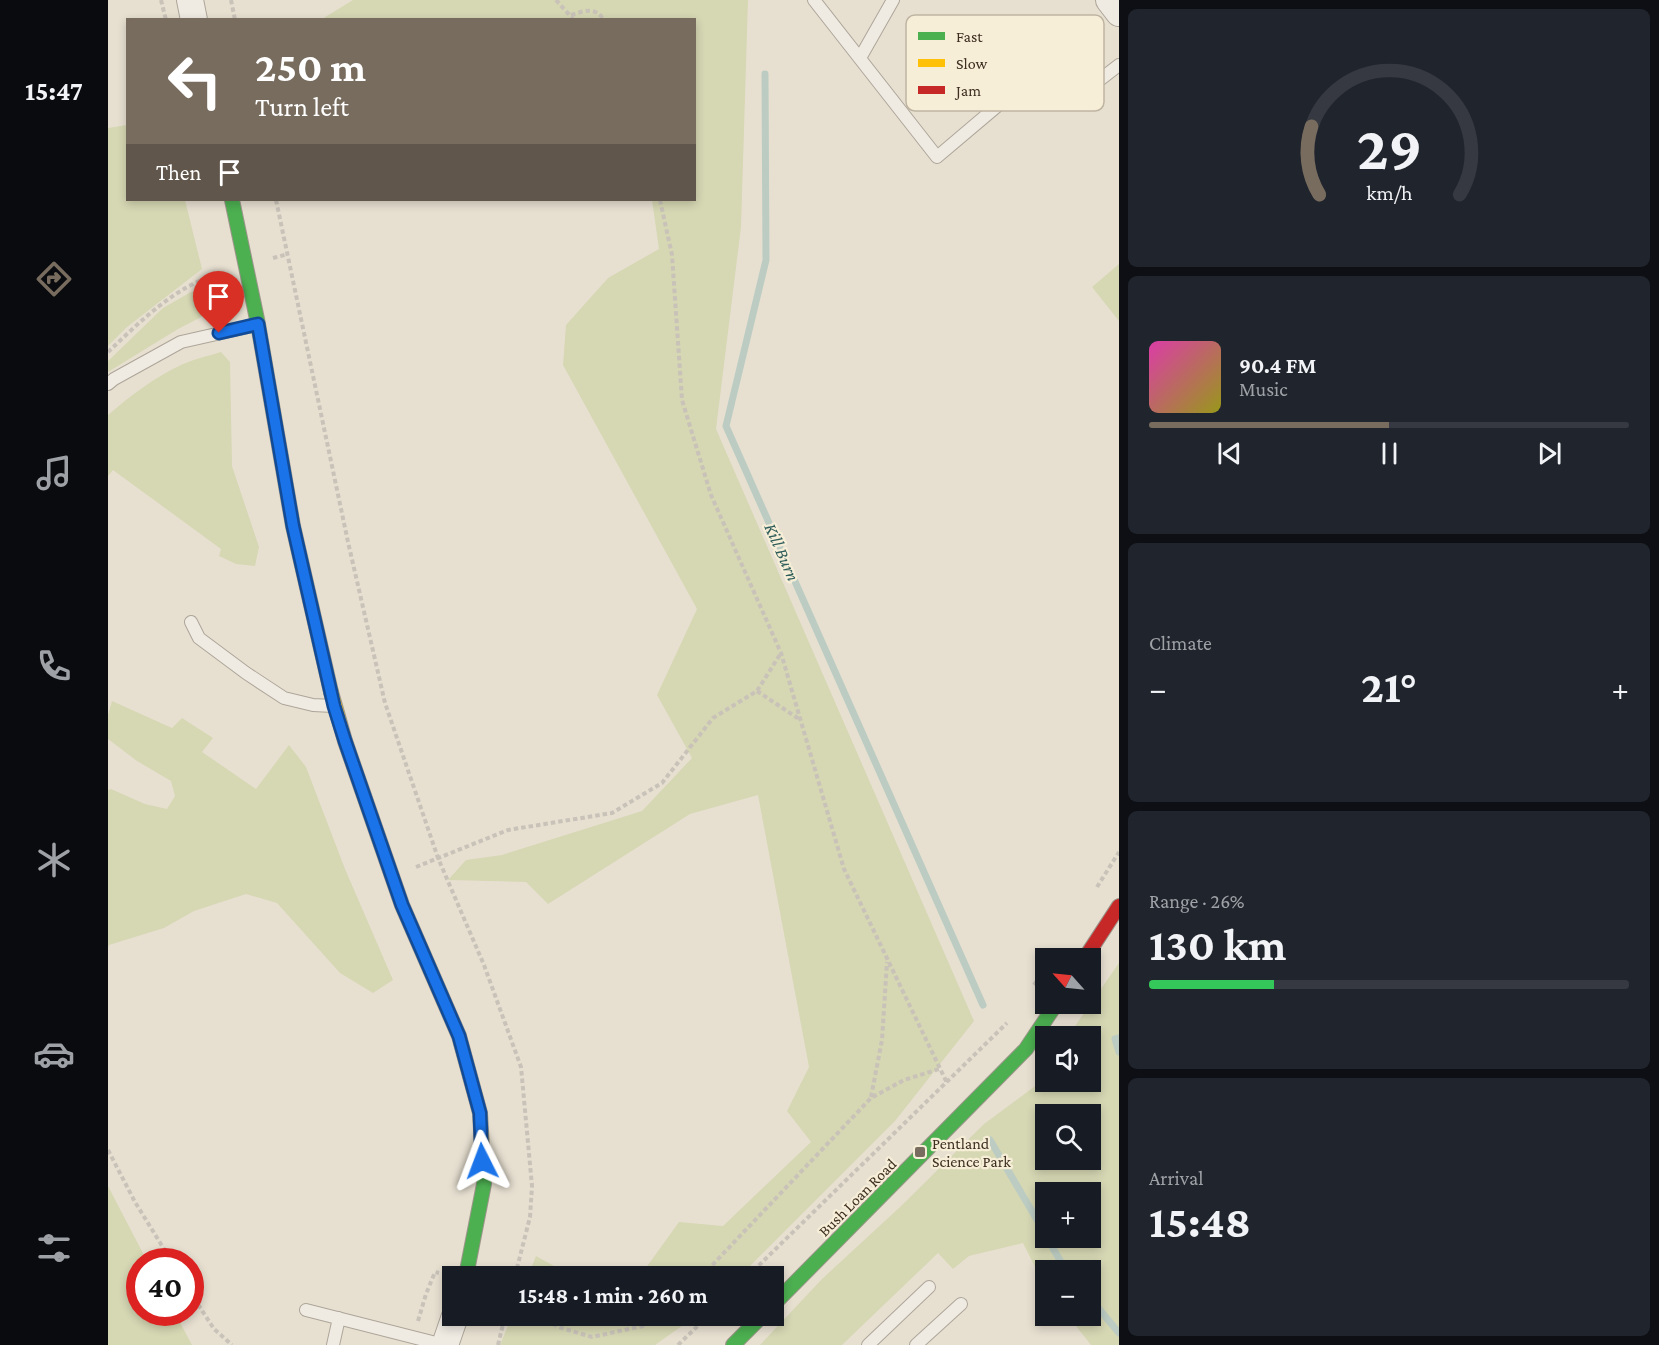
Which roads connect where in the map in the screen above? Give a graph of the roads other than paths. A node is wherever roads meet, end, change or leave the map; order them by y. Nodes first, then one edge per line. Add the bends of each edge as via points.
1 (190, 0) edge
2 (814, 0) edge
3 (893, 0) edge
4 (1109, 0) edge
5 (1119, 13) edge
6 (194, 18) edge
7 (860, 58) junction
8 (1119, 65) edge
9 (1104, 77) edge
10 (991, 111) edge
11 (232, 201) edge
12 (258, 324) junction
13 (108, 384) edge
14 (192, 622) dead end
15 (334, 706) junction
16 (1119, 906) edge
17 (1092, 948) edge
18 (1049, 1014) edge
19 (468, 1266) edge
20 (929, 1287) dead end
21 (784, 1294) edge
22 (961, 1304) dead end
23 (306, 1310) dead end
24 (339, 1318) junction
25 (452, 1326) edge
26 (752, 1326) edge
27 (333, 1345) edge
28 (445, 1345) edge
29 (733, 1345) edge
30 (868, 1345) edge
31 (916, 1345) edge

1 - 6 street
2 - 7 lane
3 - 7 lane
4 - 5 street
7 - 10 lane via 937,157
8 - 9 lane
11 - 12 street
12 - 13 lane via 181,342
12 - 15 street via 293,526
14 - 15 lane via 199,638 284,698
15 - 19 street via 402,905 459,1036 480,1113 484,1184
16 - 17 street
18 - 21 street, Bush Loan Road via 1026,1049
20 - 30 lane
22 - 31 lane
23 - 24 lane
24 - 27 lane
24 - 28 lane
25 - 28 street
26 - 29 street

